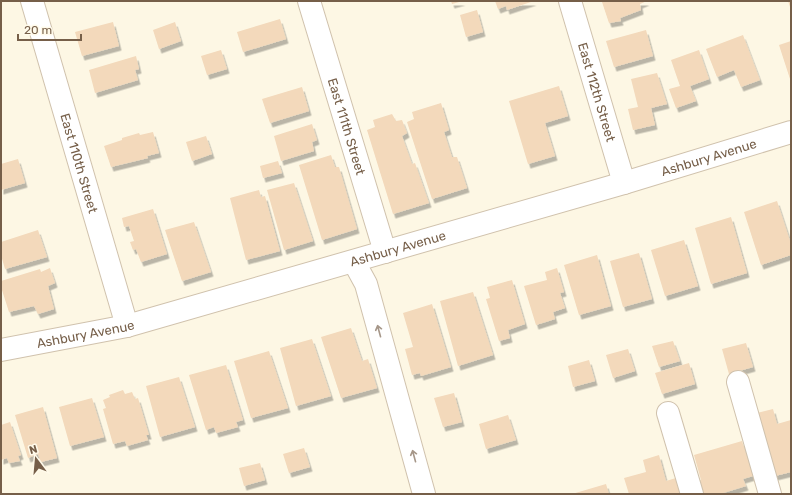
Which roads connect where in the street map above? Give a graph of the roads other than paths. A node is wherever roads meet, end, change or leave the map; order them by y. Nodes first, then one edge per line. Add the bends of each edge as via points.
1 (32, 1) edge
2 (309, 1) edge
3 (570, 1) edge
4 (791, 132) edge
5 (624, 183) junction
6 (385, 252) junction
7 (354, 262) junction
8 (127, 326) junction
9 (1, 350) edge
10 (738, 382) dead end
11 (668, 413) dead end
12 (424, 494) edge
13 (692, 494) edge
14 (770, 494) edge

1 - 8 street, East 110th Street
2 - 6 street, East 111th Street
3 - 5 street, East 112th Street
4 - 5 street, Ashbury Avenue
5 - 6 street, Ashbury Avenue
6 - 7 street, Ashbury Avenue
7 - 8 street, Ashbury Avenue
12 -> 7 street via 366,284
8 - 9 street, Ashbury Avenue
10 - 14 street
11 - 13 street

